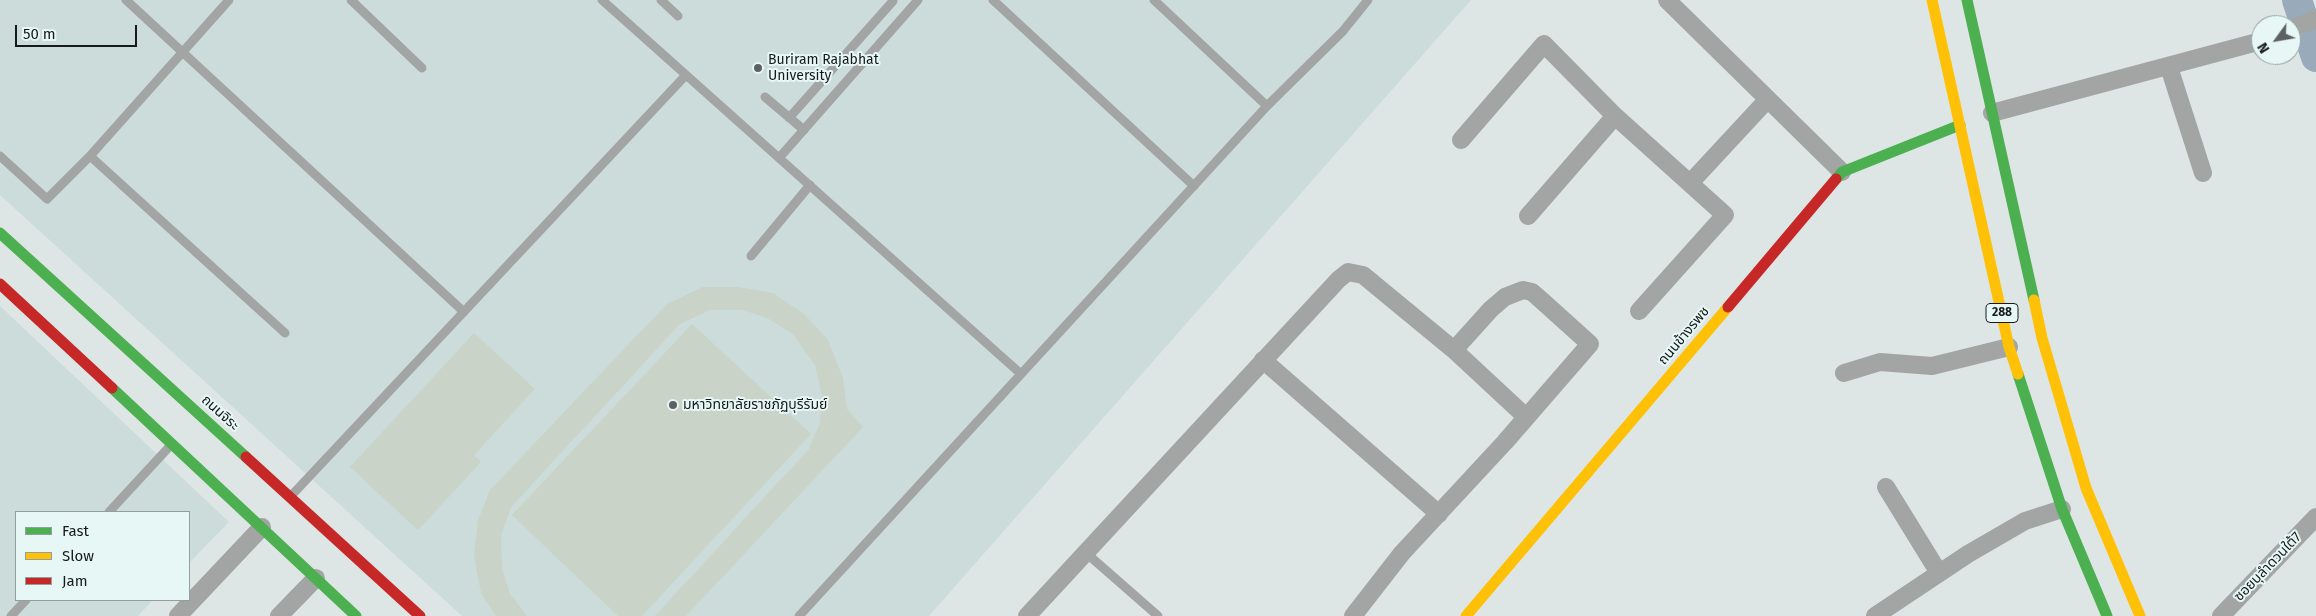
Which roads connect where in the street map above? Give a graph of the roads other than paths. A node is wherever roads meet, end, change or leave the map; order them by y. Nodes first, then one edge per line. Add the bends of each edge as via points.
1 (126, 0) edge
2 (229, 0) edge
3 (351, 0) edge
4 (661, 0) edge
5 (893, 0) edge
6 (918, 0) edge
7 (993, 0) edge
8 (1154, 0) edge
9 (1368, 0) edge
10 (1667, 0) edge
11 (1932, 0) edge
12 (1967, 0) edge
13 (606, 1) edge
14 (907, 12) junction
15 (678, 16) dead end
16 (2316, 19) edge
17 (2301, 25) edge
18 (2251, 44) edge
19 (182, 51) junction
20 (2169, 67) junction
21 (422, 68) dead end
22 (686, 74) junction
23 (765, 97) dead end
24 (1768, 99) junction
25 (1267, 106) junction
26 (1988, 115) junction
27 (1615, 116) junction
28 (789, 118) junction
29 (1964, 124) junction
30 (804, 130) junction
31 (1461, 140) dead end
32 (0, 156) edge
33 (90, 156) junction
34 (779, 158) junction
35 (1842, 172) junction
36 (2203, 173) dead end
37 (1691, 182) junction
38 (810, 185) junction
39 (1194, 186) junction
40 (1528, 216) dead end
41 (0, 233) edge
42 (751, 256) dead end
43 (0, 284) edge
44 (1640, 311) dead end
45 (464, 312) junction
46 (284, 333) dead end
47 (2009, 346) junction
48 (1454, 350) junction
49 (1263, 360) junction
50 (1844, 373) dead end
51 (1021, 374) junction
52 (1525, 416) junction
53 (172, 444) junction
54 (1886, 487) dead end
55 (290, 497) junction
56 (2062, 509) junction
57 (110, 511) edge
58 (1439, 514) junction
59 (2316, 518) edge
60 (262, 527) junction
61 (1084, 552) junction
62 (1940, 573) junction
63 (316, 578) junction
64 (25, 601) edge
65 (11, 616) edge
66 (178, 616) edge
67 (279, 616) edge
68 (356, 616) edge
69 (420, 616) edge
70 (799, 616) edge
71 (1027, 616) edge
72 (1158, 616) edge
73 (1354, 616) edge
74 (1466, 616) edge
75 (1874, 616) edge
76 (2107, 616) edge
77 (2140, 616) edge
78 (2221, 616) edge

1 - 19 lane
2 - 19 lane
3 - 21 lane
4 - 15 lane
5 - 14 lane
5 - 28 lane
6 - 14 lane
7 - 39 lane
8 - 25 lane
9 - 25 lane via 1343,30
10 - 24 street
11 - 29 main road, 288
12 - 26 main road, 288
13 - 22 lane
14 - 30 lane
16 - 17 street
18 - 20 street
19 - 33 lane
19 - 45 lane
20 - 26 street
20 - 36 street
22 - 34 lane
22 - 45 lane
23 - 28 lane
24 - 35 street
24 - 37 street
25 - 39 lane
26 - 77 main road, 288 via 2042,338 2086,488
27 - 31 street via 1544,44
27 - 37 street
27 - 40 street
28 - 30 lane
29 - 35 main road, ถนนข้างรพช
29 - 47 main road, 288
30 - 34 lane
32 - 33 lane via 47,199
33 - 46 lane
34 - 38 lane
35 - 74 main road, ถนนข้างรพช
37 - 44 street via 1725,215
38 - 42 lane
38 - 51 lane
39 - 51 lane
41 - 55 main road, ถนนจิระ
43 - 53 main road
45 - 55 lane
47 - 50 street via 1932,366 1880,362
47 - 56 main road, 288
48 - 49 street via 1363,275 1348,272
48 - 52 street
48 - 52 street via 1491,308 1523,290 1536,295 1590,344
49 - 58 street
49 - 61 street
51 - 70 lane
52 - 58 street via 1506,442
53 - 57 lane
53 - 60 main road
54 - 62 street
55 - 69 main road, ถนนจิระ
56 - 62 street via 2025,521
56 - 76 main road, 288
58 - 73 street via 1402,553
59 - 78 street, ซอยบุลำดวนใต้7
60 - 63 main road
60 - 66 street
61 - 71 street
61 - 72 lane
62 - 75 street
63 - 67 street
63 - 68 main road
64 - 65 lane

